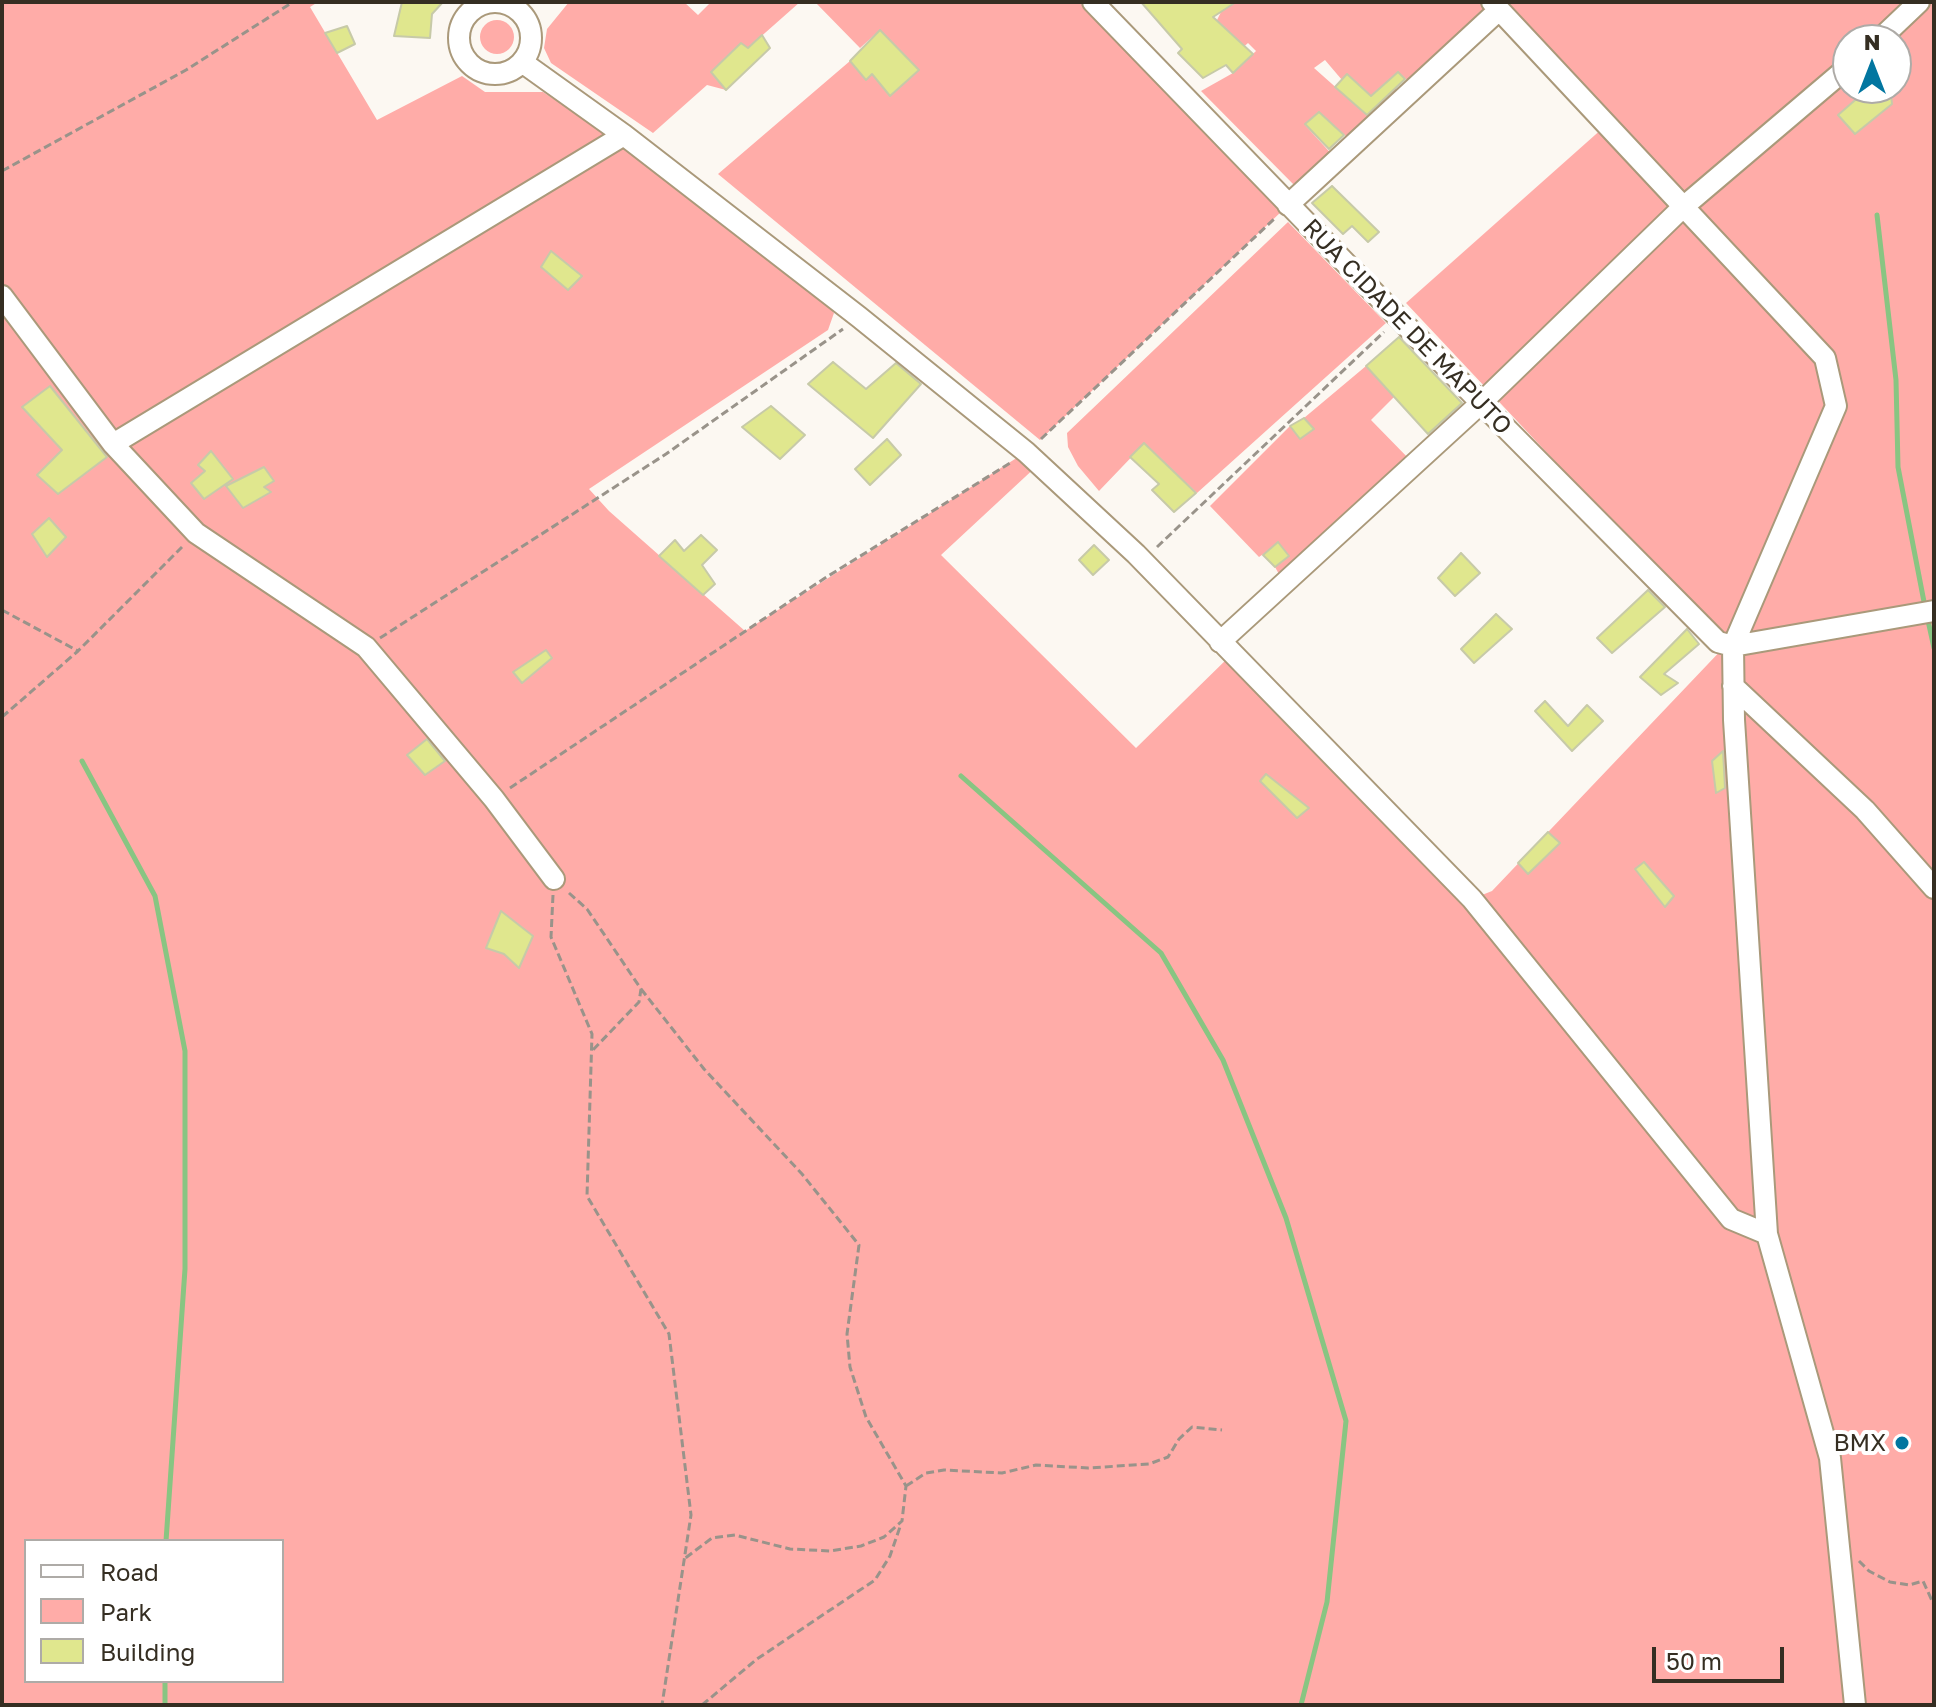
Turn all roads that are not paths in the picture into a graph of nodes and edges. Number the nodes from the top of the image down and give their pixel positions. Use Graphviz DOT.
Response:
graph roads {
  1 [pos="1093,2"];
  2 [pos="1919,2"];
  3 [pos="1496,6"];
  4 [pos="466,7"];
  5 [pos="529,8"];
  6 [pos="1896,24"];
  7 [pos="522,62"];
  8 [pos="1832,81"];
  9 [pos="624,135"];
  10 [pos="1288,205"];
  11 [pos="1682,208"];
  12 [pos="2,296"];
  13 [pos="1481,403"];
  14 [pos="113,444"];
  15 [pos="1924,613"];
  16 [pos="1220,642"];
  17 [pos="1730,645"];
  18 [pos="1733,686"];
  19 [pos="554,879"];
  20 [pos="1934,888"];
  21 [pos="1767,1234"];
  22 [pos="1855,1705"];
  1 -- 10 [label="street, RUA CIDADE DE MAPUTO"];
  2 -- 6 [label="street"];
  3 -- 10 [label="street"];
  3 -- 11 [label="street"];
  4 -- 5 [label="street"];
  4 -- 7 [label="street"];
  5 -- 7 [label="street"];
  7 -- 9 [label="street"];
  8 -- 11 [label="street"];
  9 -- 14 [label="street"];
  9 -- 16 [label="street"];
  10 -- 13 [label="street, RUA CIDADE DE MAPUTO"];
  11 -- 13 [label="street"];
  11 -- 17 [label="street"];
  12 -- 14 [label="street"];
  13 -- 16 [label="street"];
  13 -- 17 [label="street, RUA CIDADE DE MAPUTO"];
  14 -- 19 [label="street"];
  15 -- 17 [label="street"];
  16 -- 21 [label="street"];
  17 -- 18 [label="street"];
  18 -- 20 [label="street"];
  18 -- 21 [label="street"];
  21 -- 22 [label="street"];
}
